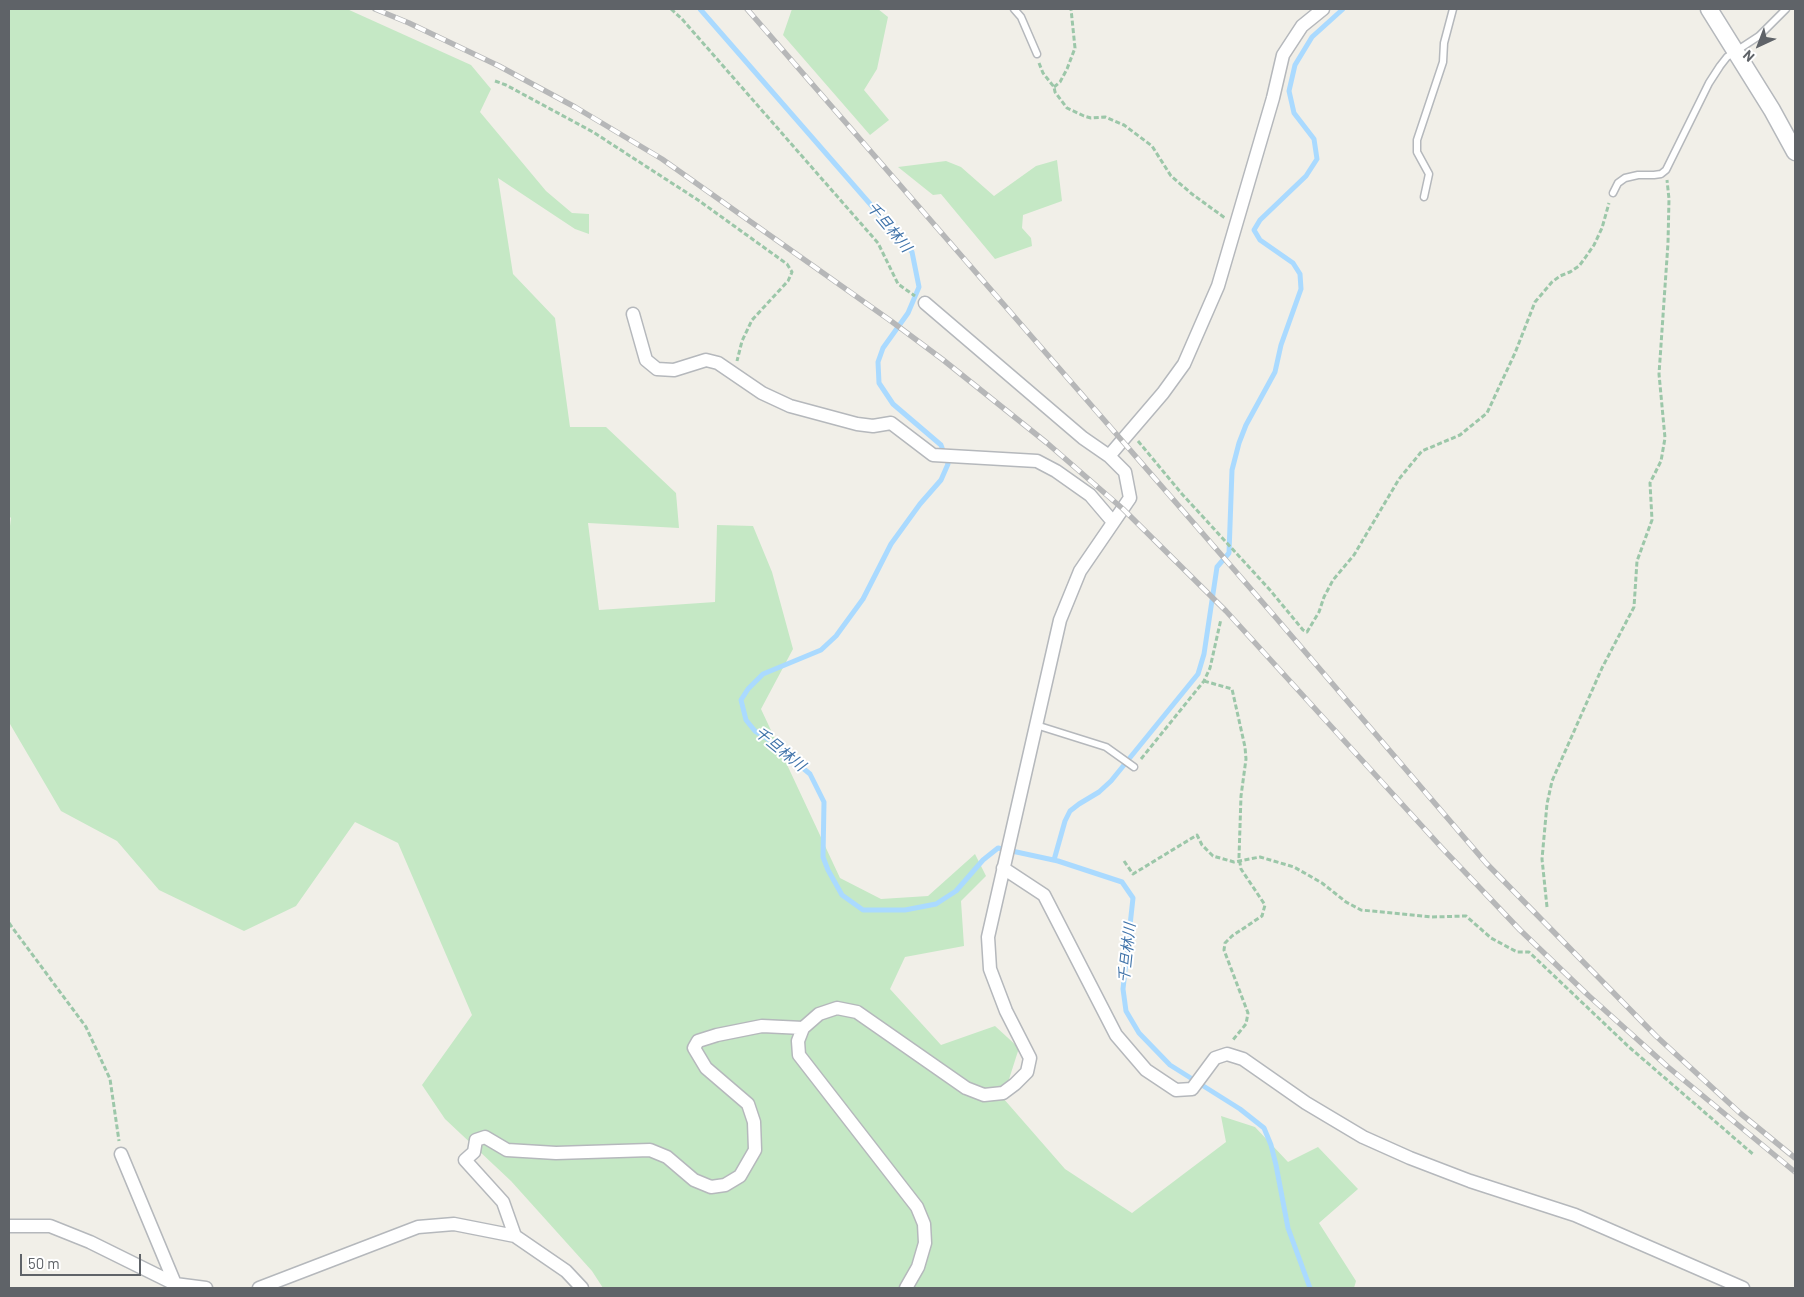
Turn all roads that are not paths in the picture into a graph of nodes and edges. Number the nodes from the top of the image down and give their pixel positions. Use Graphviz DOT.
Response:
graph roads {
  1 [pos="1014,9"];
  2 [pos="1322,9"];
  3 [pos="1453,9"];
  4 [pos="1708,9"];
  5 [pos="1786,9"];
  6 [pos="1735,51"];
  7 [pos="1037,54"];
  8 [pos="1795,152"];
  9 [pos="1612,193"];
  10 [pos="1424,197"];
  11 [pos="925,304"];
  12 [pos="633,314"];
  13 [pos="1109,456"];
  14 [pos="1113,522"];
  15 [pos="1036,724"];
  16 [pos="1134,767"];
  17 [pos="1004,864"];
  18 [pos="804,1028"];
  19 [pos="121,1154"];
  20 [pos="9,1226"];
  21 [pos="515,1236"];
  22 [pos="176,1286"];
  23 [pos="206,1288"];
  24 [pos="259,1288"];
  25 [pos="582,1288"];
  26 [pos="906,1288"];
  27 [pos="1743,1288"];
  1 -- 7 [label="lane"];
  2 -- 13 [label="street"];
  3 -- 10 [label="lane"];
  4 -- 6 [label="street"];
  5 -- 6 [label="lane"];
  6 -- 8 [label="street"];
  6 -- 9 [label="lane"];
  11 -- 13 [label="street"];
  12 -- 14 [label="street"];
  13 -- 14 [label="street"];
  14 -- 15 [label="street"];
  15 -- 16 [label="lane"];
  15 -- 17 [label="street"];
  17 -- 18 [label="street"];
  17 -- 27 [label="street"];
  18 -- 21 [label="street"];
  18 -- 26 [label="street"];
  19 -- 22 [label="street"];
  20 -- 22 [label="street"];
  21 -- 24 [label="street"];
  21 -- 25 [label="street"];
  22 -- 23 [label="street"];
}
